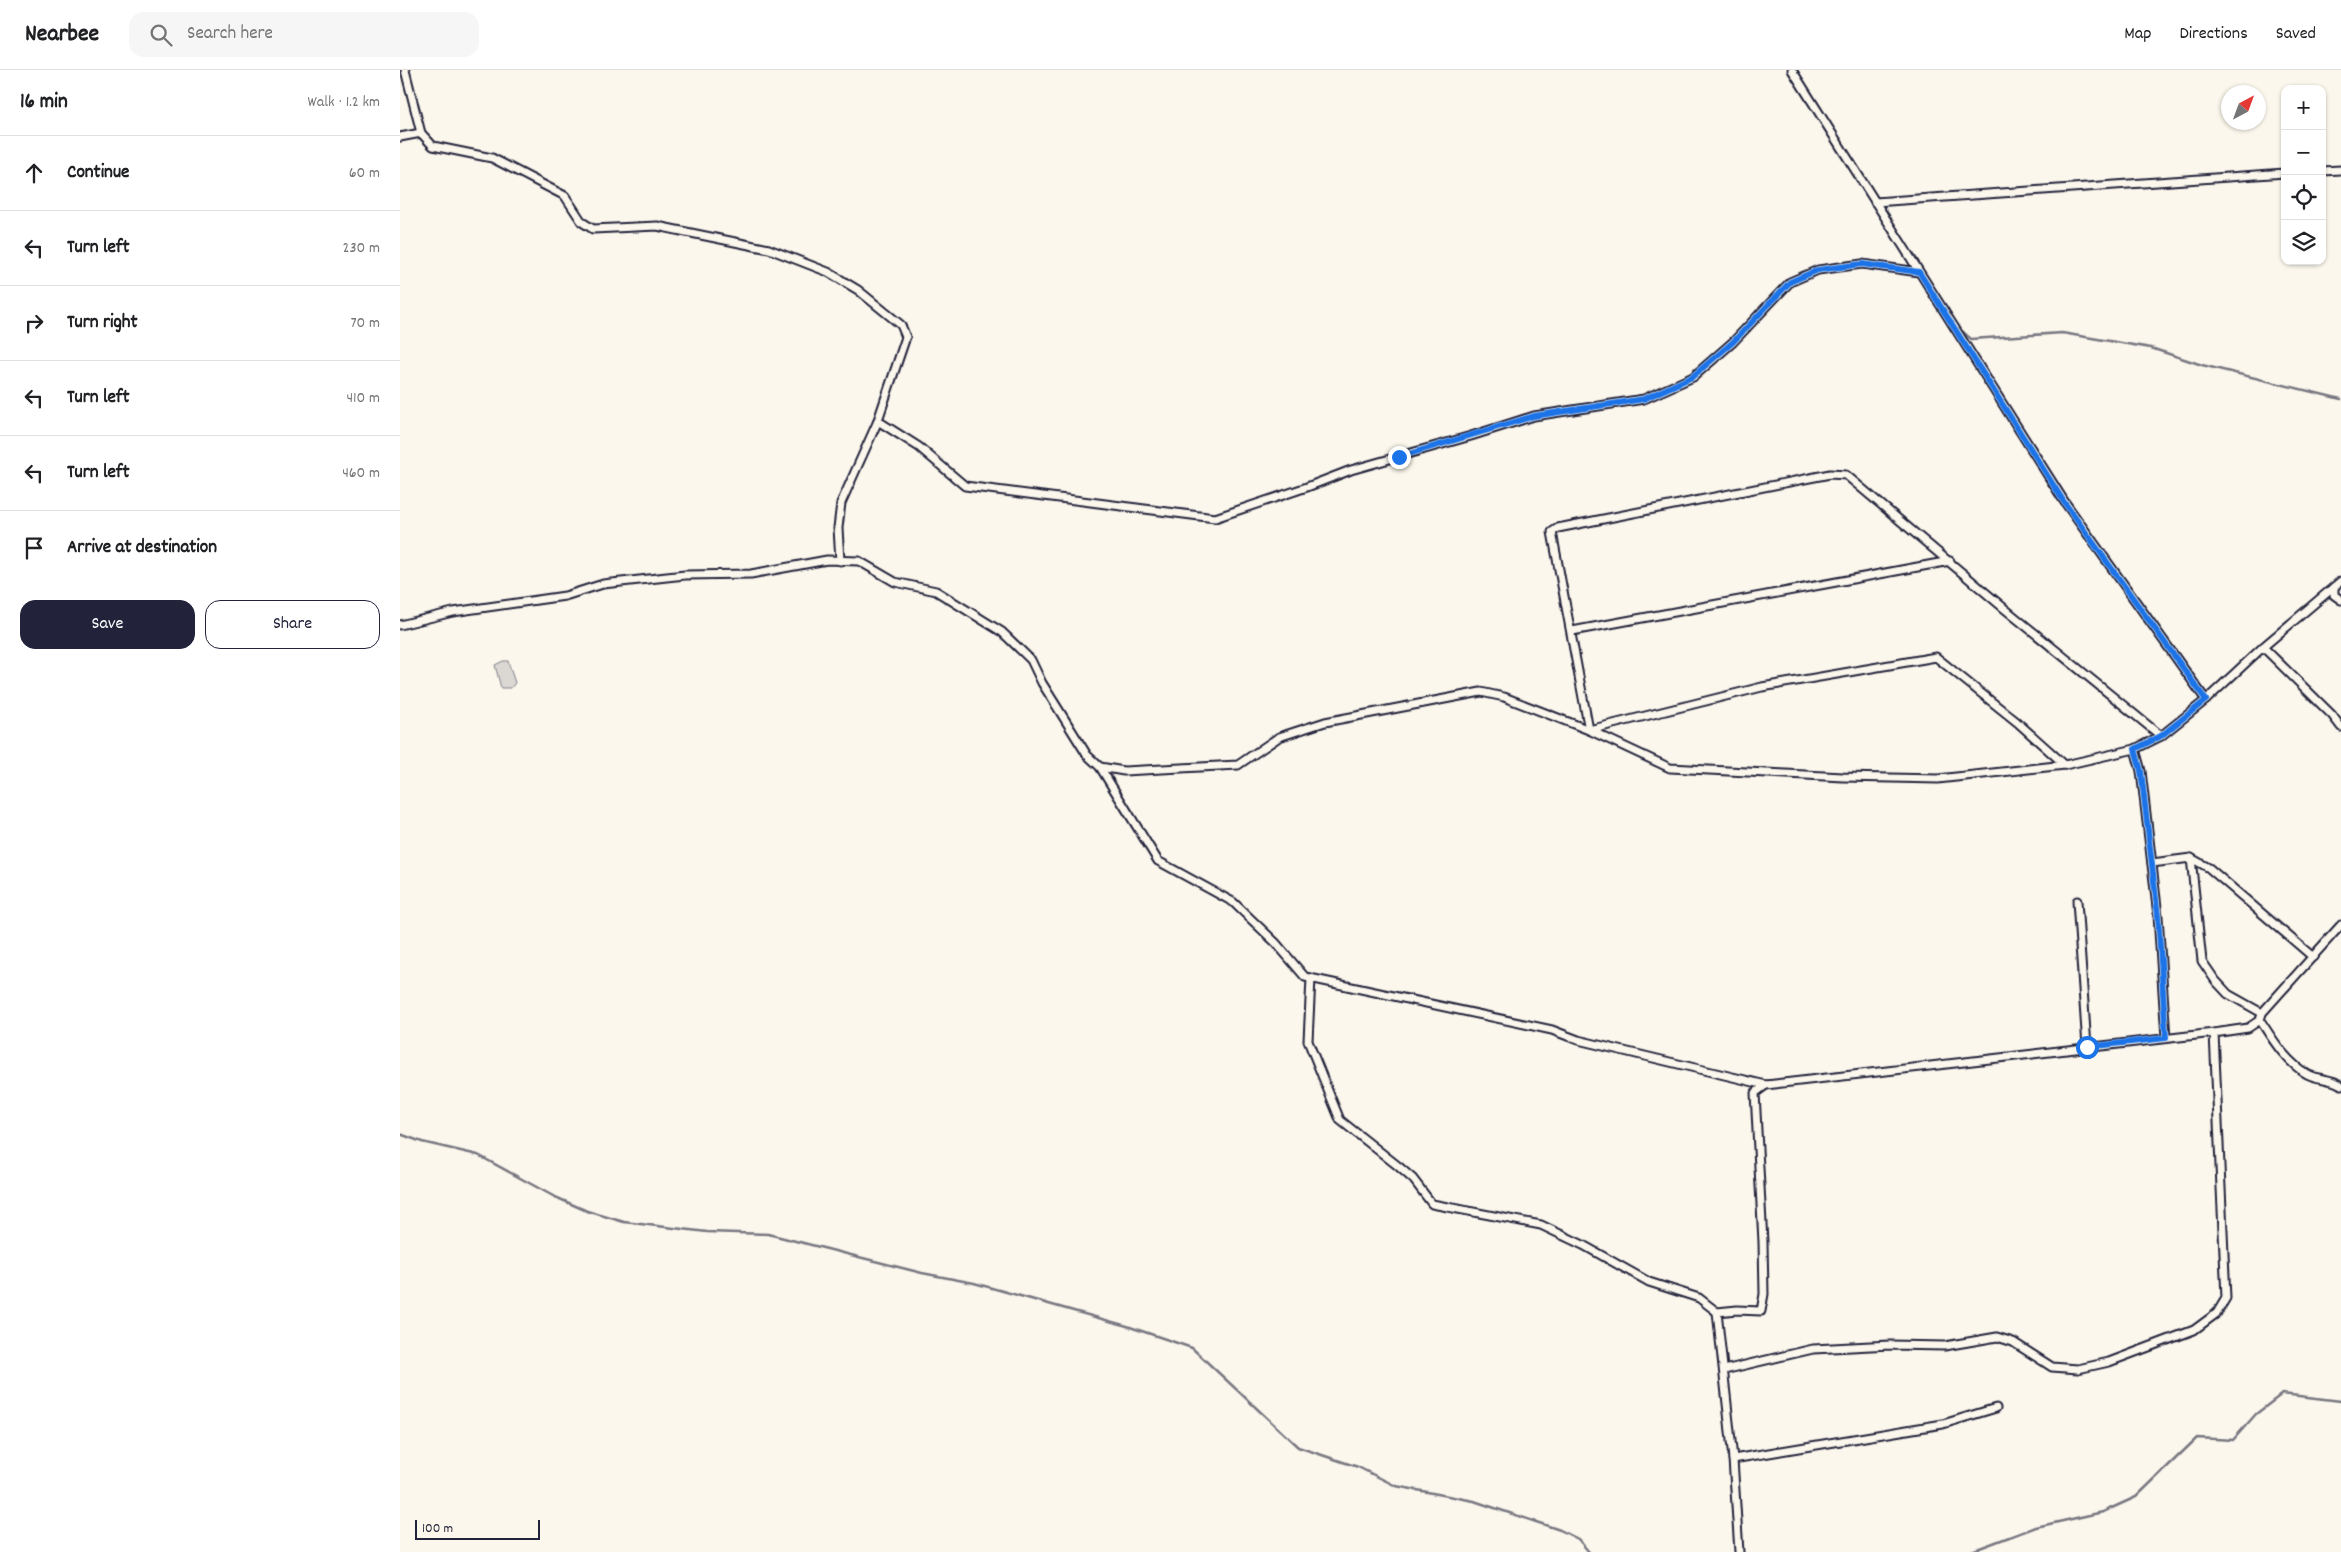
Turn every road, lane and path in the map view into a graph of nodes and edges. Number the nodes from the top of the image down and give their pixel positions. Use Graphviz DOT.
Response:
graph roads {
  1 [pos="405,70"];
  2 [pos="1792,70"];
  3 [pos="422,133"];
  4 [pos="400,138"];
  5 [pos="2341,170"];
  6 [pos="2326,171"];
  7 [pos="2281,174"];
  8 [pos="1875,202"];
  9 [pos="1919,272"];
  10 [pos="878,421"];
  11 [pos="840,561"];
  12 [pos="1950,561"];
  13 [pos="2341,581"];
  14 [pos="2334,587"];
  15 [pos="2341,600"];
  16 [pos="400,625"];
  17 [pos="1572,631"];
  18 [pos="2263,647"];
  19 [pos="2206,700"];
  20 [pos="2341,727"];
  21 [pos="1588,730"];
  22 [pos="2161,736"];
  23 [pos="2135,749"];
  24 [pos="2065,765"];
  25 [pos="1100,767"];
  26 [pos="2191,858"];
  27 [pos="2152,864"];
  28 [pos="2077,901"];
  29 [pos="2341,925"];
  30 [pos="2313,957"];
  31 [pos="1311,978"];
  32 [pos="2261,1016"];
  33 [pos="2214,1033"];
  34 [pos="2166,1038"];
  35 [pos="2087,1047"];
  36 [pos="1766,1085"];
  37 [pos="2341,1086"];
  38 [pos="1717,1312"];
  39 [pos="1724,1370"];
  40 [pos="1996,1408"];
  41 [pos="1733,1459"];
  42 [pos="1739,1552"];
  1 -- 3 [label="street"];
  2 -- 8 [label="street"];
  3 -- 4 [label="street"];
  3 -- 10 [label="street"];
  5 -- 6 [label="street"];
  7 -- 8 [label="street"];
  8 -- 9 [label="street"];
  9 -- 10 [label="street"];
  9 -- 19 [label="street"];
  10 -- 11 [label="street"];
  11 -- 16 [label="street"];
  11 -- 25 [label="street"];
  12 -- 17 [label="street"];
  12 -- 17 [label="street"];
  12 -- 22 [label="street"];
  13 -- 14 [label="street"];
  14 -- 15 [label="street"];
  14 -- 18 [label="street"];
  17 -- 21 [label="street"];
  18 -- 19 [label="street"];
  18 -- 20 [label="street"];
  19 -- 22 [label="street"];
  21 -- 24 [label="street"];
  21 -- 24 [label="street"];
  21 -- 25 [label="street"];
  22 -- 23 [label="street"];
  23 -- 24 [label="street"];
  23 -- 27 [label="street"];
  25 -- 31 [label="street"];
  26 -- 27 [label="street"];
  26 -- 30 [label="street"];
  26 -- 32 [label="street"];
  27 -- 34 [label="street"];
  28 -- 35 [label="street"];
  29 -- 30 [label="street"];
  30 -- 32 [label="street"];
  31 -- 36 [label="street"];
  31 -- 38 [label="street"];
  32 -- 33 [label="street"];
  32 -- 37 [label="street"];
  33 -- 34 [label="street"];
  33 -- 39 [label="street"];
  34 -- 35 [label="street"];
  35 -- 36 [label="street"];
  36 -- 38 [label="street"];
  38 -- 39 [label="street"];
  39 -- 41 [label="street"];
  40 -- 41 [label="street"];
  41 -- 42 [label="street"];
}
